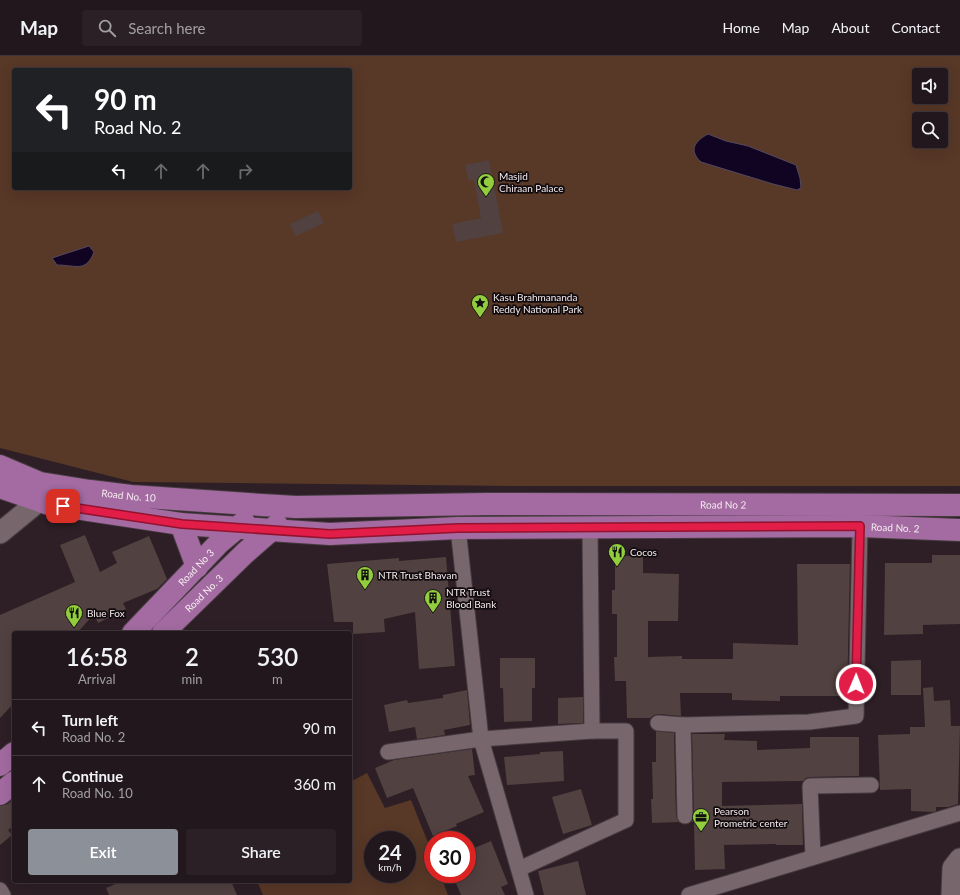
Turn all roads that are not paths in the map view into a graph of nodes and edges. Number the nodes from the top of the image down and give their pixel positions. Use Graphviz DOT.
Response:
graph roads {
  1 [pos="0,466"];
  2 [pos="0,487"];
  3 [pos="31,498"];
  4 [pos="262,505"];
  5 [pos="960,505"];
  6 [pos="296,507"];
  7 [pos="0,515"];
  8 [pos="182,524"];
  9 [pos="207,526"];
  10 [pos="860,526"];
  11 [pos="238,527"];
  12 [pos="458,528"];
  13 [pos="590,528"];
  14 [pos="272,530"];
  15 [pos="960,530"];
  16 [pos="0,532"];
  17 [pos="330,534"];
  18 [pos="245,553"];
  19 [pos="197,567"];
  20 [pos="136,631"];
  21 [pos="165,631"];
  22 [pos="658,723"];
  23 [pos="683,725"];
  24 [pos="592,731"];
  25 [pos="481,739"];
  26 [pos="388,752"];
  27 [pos="12,755"];
  28 [pos="0,765"];
  29 [pos="12,784"];
  30 [pos="871,785"];
  31 [pos="0,794"];
  32 [pos="960,813"];
  33 [pos="685,816"];
  34 [pos="813,857"];
  35 [pos="960,859"];
  36 [pos="519,869"];
  37 [pos="0,890"];
  38 [pos="3,895"];
  39 [pos="526,895"];
  40 [pos="689,895"];
  41 [pos="952,895"];
  1 -- 4 [label="main road, Road No. 10"];
  2 -- 3 [label="main road, Road No. 10"];
  3 -- 7 [label="street"];
  3 -- 8 [label="main road, Road No. 10"];
  3 -- 16 [label="street"];
  4 -- 6 [label="main road"];
  4 -- 11 [label="main road, Road No 3"];
  5 -- 6 [label="main road, Road No 2"];
  6 -- 14 [label="main road, Road No. 3"];
  8 -- 9 [label="main road, Road No. 10"];
  8 -- 19 [label="main road"];
  9 -- 11 [label="main road, Road No. 2"];
  10 -- 13 [label="main road, Road No. 2"];
  10 -- 15 [label="main road, Road No. 2"];
  10 -- 23 [label="street"];
  11 -- 14 [label="main road, Road No. 2"];
  11 -- 19 [label="main road, Road No 3"];
  12 -- 13 [label="main road, Road No. 2"];
  12 -- 17 [label="main road, Road No. 2"];
  12 -- 25 [label="street"];
  13 -- 24 [label="street"];
  14 -- 17 [label="main road, Road No. 2"];
  14 -- 18 [label="main road, Road No. 3"];
  17 -- 18 [label="main road"];
  18 -- 21 [label="main road, Road No. 3"];
  19 -- 20 [label="main road, Road No 3"];
  22 -- 23 [label="street"];
  23 -- 33 [label="street"];
  24 -- 25 [label="street"];
  24 -- 36 [label="street"];
  25 -- 26 [label="street"];
  25 -- 36 [label="street"];
  27 -- 28 [label="main road"];
  29 -- 31 [label="main road"];
  30 -- 34 [label="street"];
  32 -- 34 [label="street"];
  34 -- 40 [label="street"];
  35 -- 41 [label="street"];
  36 -- 39 [label="street"];
  37 -- 38 [label="street"];
}
